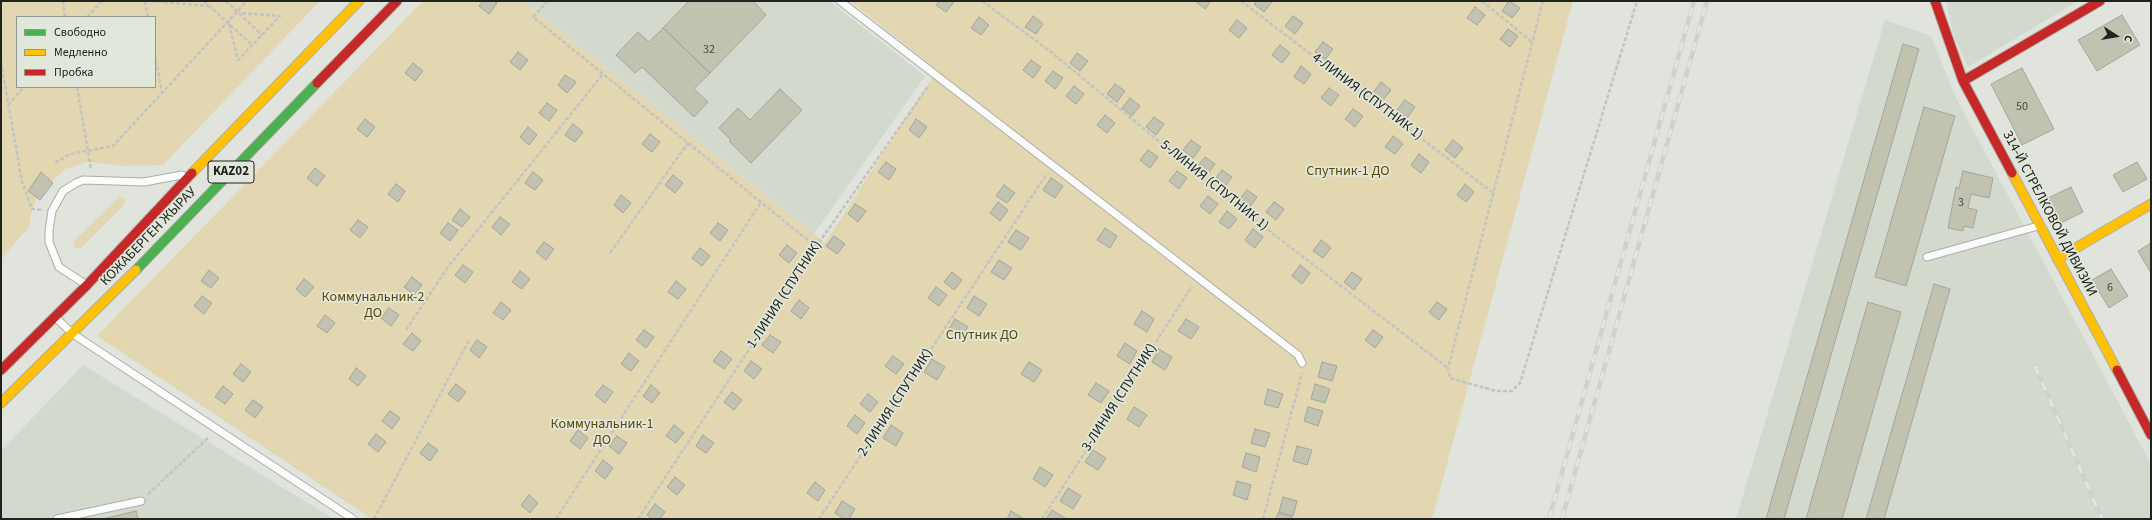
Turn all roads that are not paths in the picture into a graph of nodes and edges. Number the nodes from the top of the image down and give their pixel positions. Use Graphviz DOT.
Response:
graph roads {
  1 [pos="359,1"];
  2 [pos="398,1"];
  3 [pos="840,1"];
  4 [pos="1935,1"];
  5 [pos="2100,1"];
  6 [pos="1963,81"];
  7 [pos="192,173"];
  8 [pos="2151,204"];
  9 [pos="2040,226"];
  10 [pos="1927,257"];
  11 [pos="2057,259"];
  12 [pos="87,286"];
  13 [pos="106,301"];
  14 [pos="56,318"];
  15 [pos="73,334"];
  16 [pos="1302,363"];
  17 [pos="1,370"];
  18 [pos="1,403"];
  19 [pos="2151,435"];
  20 [pos="141,501"];
  21 [pos="57,519"];
  22 [pos="353,519"];
  1 -- 7 [label="main road, КОЖАБЕРГЕН ЖЫРАУ / KAZ02"];
  2 -- 13 [label="main road, КОЖАБЕРГЕН ЖЫРАУ / KAZ02"];
  3 -- 16 [label="lane"];
  4 -- 6 [label="main road, 314-Й СТРЕЛКОВОЙ ДИВИЗИИ"];
  5 -- 6 [label="main road"];
  6 -- 9 [label="main road, 314-Й СТРЕЛКОВОЙ ДИВИЗИИ"];
  7 -- 12 [label="main road, КОЖАБЕРГЕН ЖЫРАУ / KAZ02"];
  7 -- 12 [label="lane"];
  8 -- 11 [label="main road"];
  9 -- 10 [label="lane"];
  9 -- 11 [label="main road, 314-Й СТРЕЛКОВОЙ ДИВИЗИИ"];
  11 -- 19 [label="main road, 314-Й СТРЕЛКОВОЙ ДИВИЗИИ"];
  12 -- 13 [label="main road"];
  12 -- 14 [label="main road, КОЖАБЕРГЕН ЖЫРАУ / KAZ02"];
  13 -- 15 [label="main road, КОЖАБЕРГЕН ЖЫРАУ / KAZ02"];
  14 -- 15 [label="lane"];
  14 -- 17 [label="main road, КОЖАБЕРГЕН ЖЫРАУ / KAZ02"];
  15 -- 18 [label="main road, КОЖАБЕРГЕН ЖЫРАУ / KAZ02"];
  15 -- 22 [label="lane"];
  20 -- 21 [label="lane"];
}
